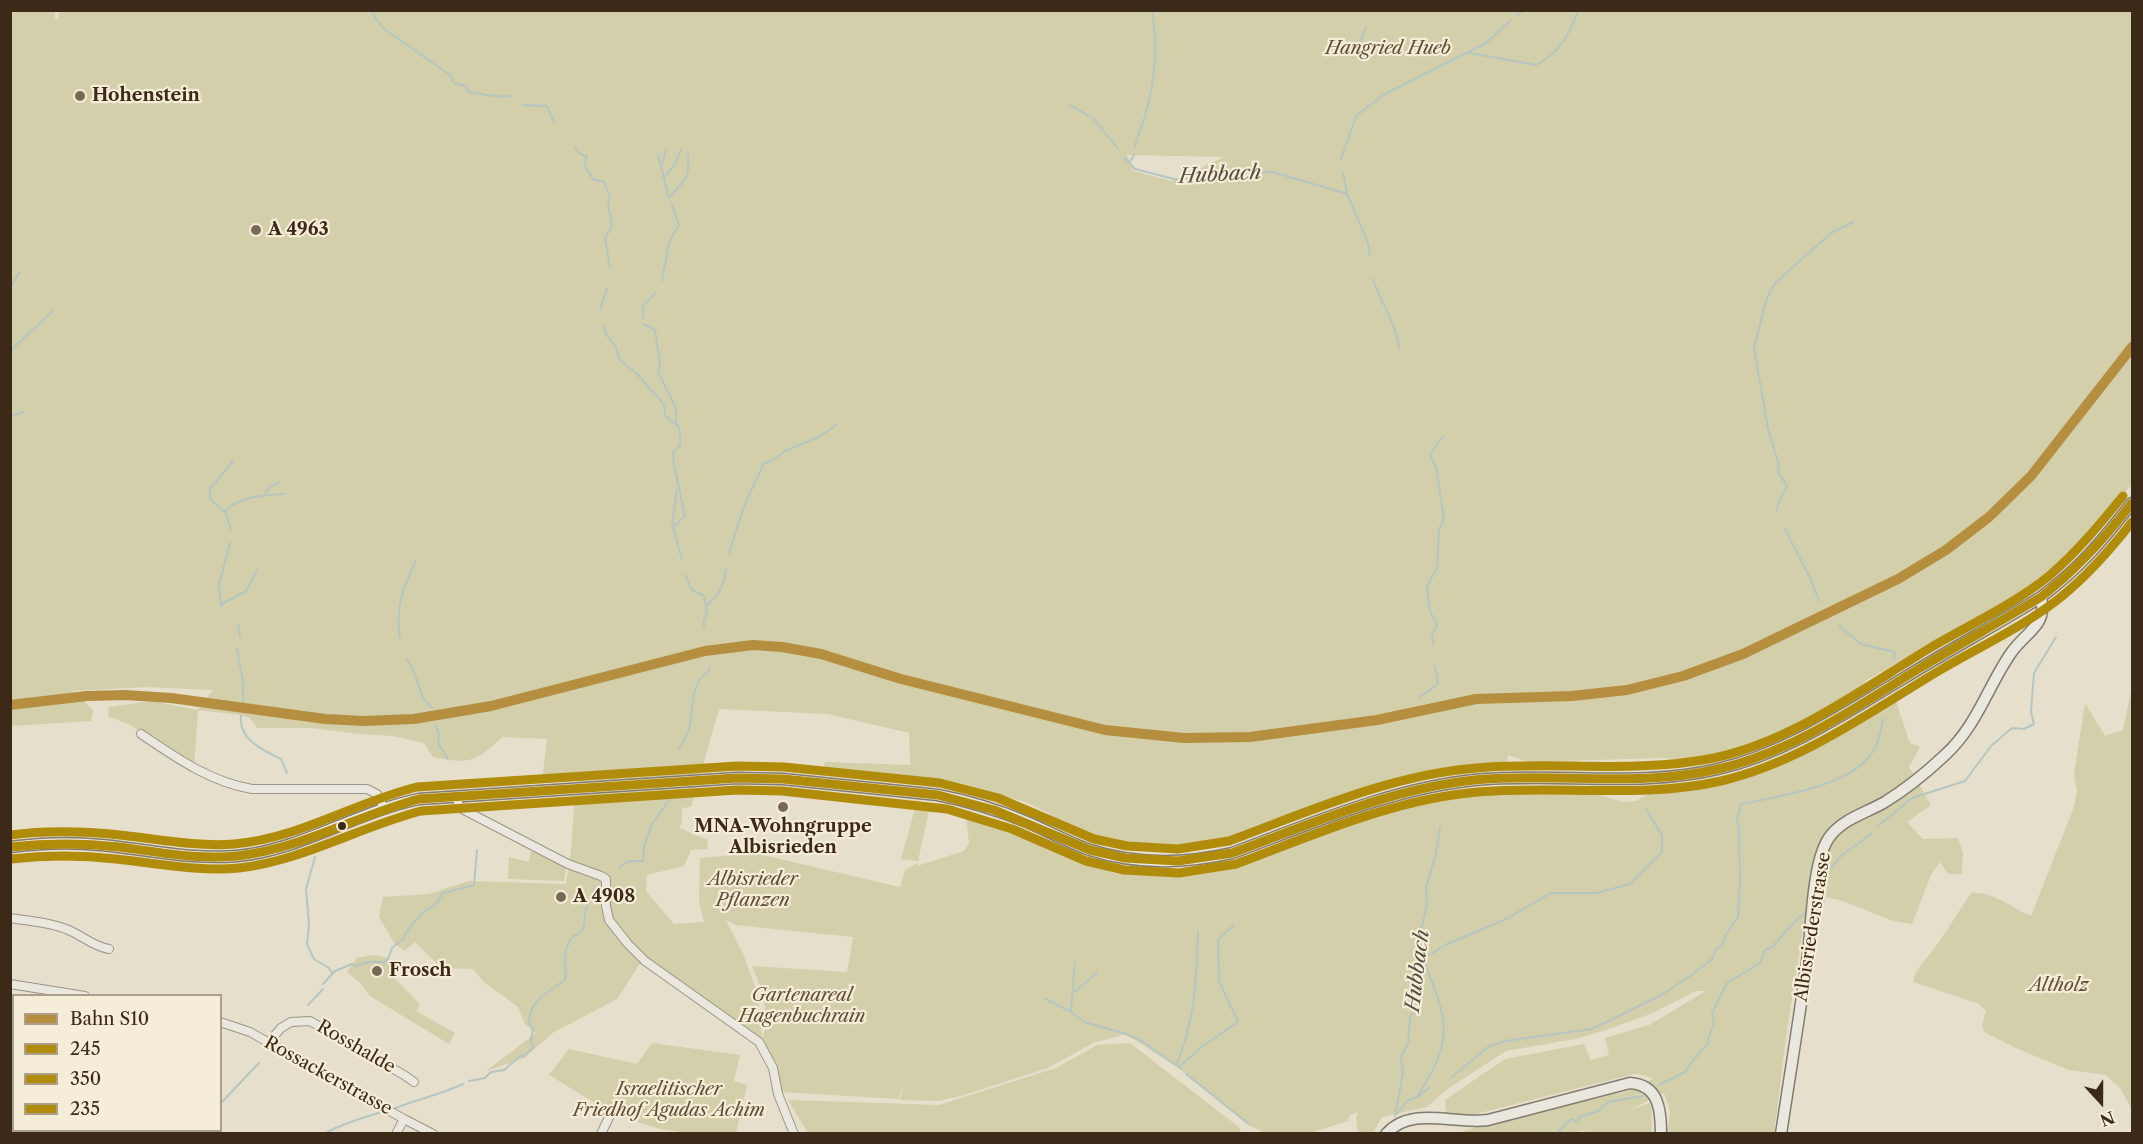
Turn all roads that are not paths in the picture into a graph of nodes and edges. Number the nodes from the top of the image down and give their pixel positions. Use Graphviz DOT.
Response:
graph roads {
  1 [pos="2133,503"];
  2 [pos="2040,597"];
  3 [pos="141,734"];
  4 [pos="456,796"];
  5 [pos="384,808"];
  6 [pos="10,847"];
  7 [pos="10,918"];
  8 [pos="109,949"];
  9 [pos="10,984"];
  10 [pos="72,994"];
  11 [pos="222,1023"];
  12 [pos="268,1043"];
  13 [pos="414,1082"];
  14 [pos="611,1113"];
  15 [pos="404,1119"];
  16 [pos="10,1133"];
  17 [pos="16,1134"];
  18 [pos="396,1134"];
  19 [pos="433,1134"];
  20 [pos="601,1134"];
  21 [pos="794,1134"];
  22 [pos="1386,1134"];
  23 [pos="1661,1134"];
  24 [pos="1781,1134"];
  1 -- 2 [label="main road"];
  2 -- 4 [label="main road"];
  2 -- 24 [label="main road, Albisriederstrasse"];
  3 -- 5 [label="street"];
  4 -- 5 [label="main road"];
  4 -- 21 [label="street"];
  5 -- 6 [label="main road"];
  7 -- 8 [label="street"];
  9 -- 10 [label="street"];
  11 -- 12 [label="street, Rossackerstrasse"];
  12 -- 13 [label="street, Rosshalde"];
  12 -- 15 [label="street, Rossackerstrasse"];
  14 -- 20 [label="street"];
  15 -- 18 [label="street"];
  15 -- 19 [label="street, Rossackerstrasse"];
  16 -- 17 [label="main road"];
  22 -- 23 [label="main road"];
}
